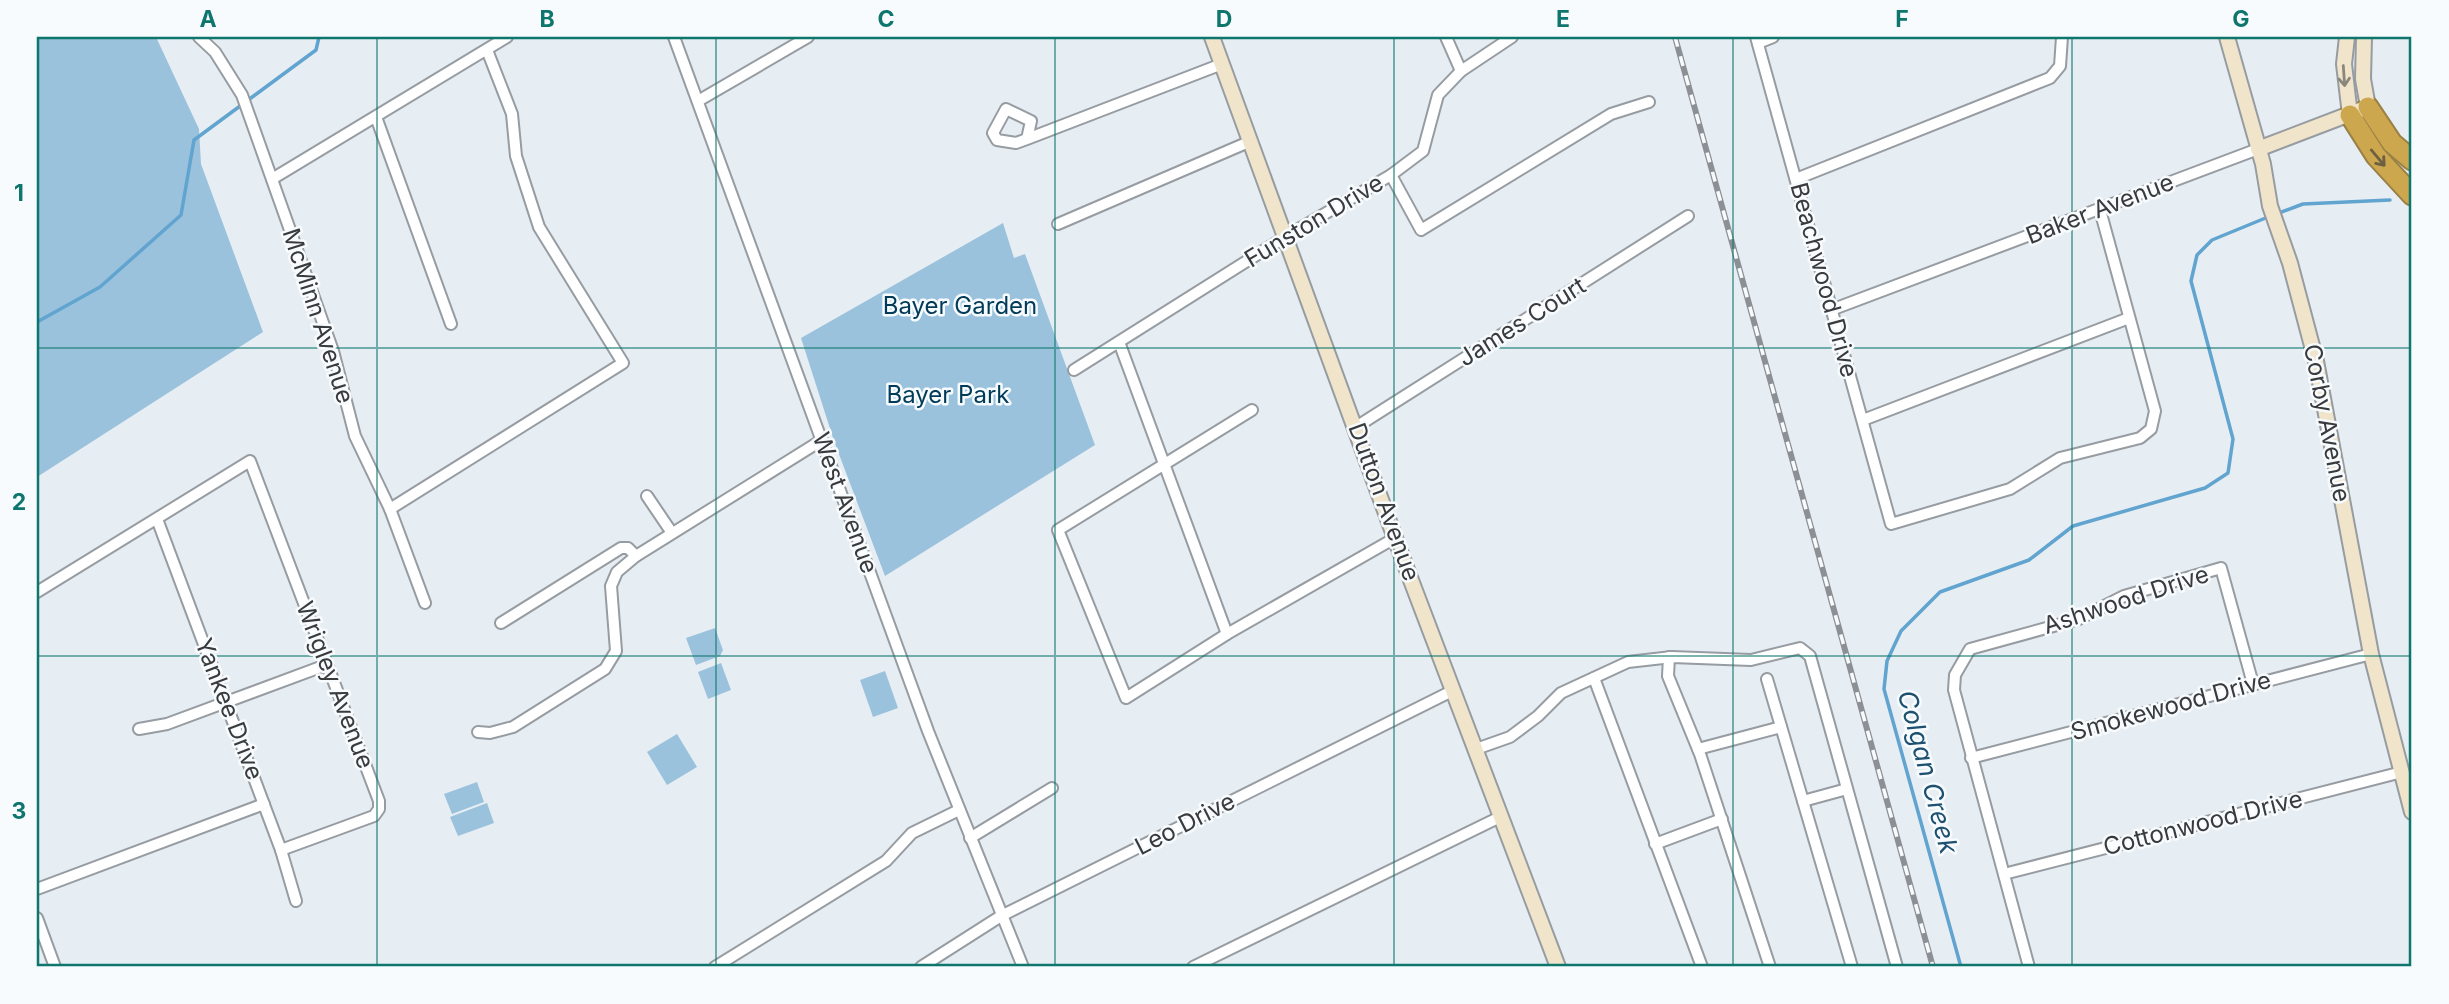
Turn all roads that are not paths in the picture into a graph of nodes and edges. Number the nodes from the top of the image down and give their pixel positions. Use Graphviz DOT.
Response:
graph roads {
  1 [pos="199,37"];
  2 [pos="507,37"];
  3 [pos="674,37"];
  4 [pos="808,37"];
  5 [pos="1212,37"];
  6 [pos="1446,37"];
  7 [pos="1511,37"];
  8 [pos="1773,37"];
  9 [pos="2062,37"];
  10 [pos="2227,37"];
  11 [pos="2347,37"];
  12 [pos="2364,37"];
  13 [pos="1757,40"];
  14 [pos="487,50"];
  15 [pos="1222,64"];
  16 [pos="1461,71"];
  17 [pos="698,101"];
  18 [pos="1649,102"];
  19 [pos="2368,107"];
  20 [pos="2350,115"];
  21 [pos="376,117"];
  22 [pos="1027,139"];
  23 [pos="1251,141"];
  24 [pos="2258,149"];
  25 [pos="2412,160"];
  26 [pos="1391,175"];
  27 [pos="272,179"];
  28 [pos="1796,179"];
  29 [pos="2412,195"];
  30 [pos="2100,210"];
  31 [pos="1688,216"];
  32 [pos="1058,224"];
  33 [pos="1285,237"];
  34 [pos="1831,310"];
  35 [pos="2129,318"];
  36 [pos="451,324"];
  37 [pos="1119,342"];
  38 [pos="1074,370"];
  39 [pos="1252,410"];
  40 [pos="1863,420"];
  41 [pos="1356,427"];
  42 [pos="822,440"];
  43 [pos="1164,463"];
  44 [pos="647,496"];
  45 [pos="390,509"];
  46 [pos="157,519"];
  47 [pos="672,533"];
  48 [pos="1395,538"];
  49 [pos="636,556"];
  50 [pos="37,592"];
  51 [pos="425,603"];
  52 [pos="501,623"];
  53 [pos="1227,634"];
  54 [pos="2371,654"];
  55 [pos="1669,657"];
  56 [pos="326,665"];
  57 [pos="1594,678"];
  58 [pos="1767,679"];
  59 [pos="2253,684"];
  60 [pos="1454,690"];
  61 [pos="226,703"];
  62 [pos="1781,727"];
  63 [pos="139,729"];
  64 [pos="478,732"];
  65 [pos="1476,749"];
  66 [pos="1698,749"];
  67 [pos="1971,758"];
  68 [pos="2402,772"];
  69 [pos="1052,789"];
  70 [pos="1847,789"];
  71 [pos="1803,801"];
  72 [pos="264,804"];
  73 [pos="958,810"];
  74 [pos="2412,812"];
  75 [pos="1500,817"];
  76 [pos="1722,819"];
  77 [pos="970,838"];
  78 [pos="1655,844"];
  79 [pos="281,850"];
  80 [pos="2004,874"];
  81 [pos="37,889"];
  82 [pos="296,901"];
  83 [pos="1001,916"];
  84 [pos="37,918"];
  85 [pos="1770,965"];
  86 [pos="55,967"];
  87 [pos="715,967"];
  88 [pos="921,967"];
  89 [pos="1023,967"];
  90 [pos="1193,967"];
  91 [pos="1558,967"];
  92 [pos="1702,967"];
  93 [pos="1756,967"];
  94 [pos="1852,967"];
  95 [pos="1897,967"];
  96 [pos="2029,967"];
  1 -- 27 [label="street, McMinn Avenue"];
  2 -- 14 [label="street"];
  3 -- 17 [label="street, West Avenue"];
  4 -- 17 [label="street"];
  5 -- 15 [label="main road, Dutton Avenue"];
  6 -- 16 [label="street"];
  7 -- 16 [label="street, Funston Drive"];
  8 -- 13 [label="street"];
  9 -- 28 [label="street"];
  10 -- 24 [label="main road, Corby Avenue"];
  11 -- 20 [label="main road, one-way"];
  12 -- 19 [label="main road"];
  13 -- 28 [label="street, Beachwood Drive"];
  14 -- 21 [label="street"];
  14 -- 45 [label="street"];
  15 -- 22 [label="street"];
  15 -- 23 [label="main road, Dutton Avenue"];
  16 -- 26 [label="street, Funston Drive"];
  17 -- 42 [label="street, West Avenue"];
  18 -- 26 [label="street"];
  19 -- 20 [label="main road, Baker Avenue"];
  19 -- 25 [label="highway"];
  20 -- 24 [label="main road, Baker Avenue"];
  20 -- 29 [label="highway, one-way"];
  21 -- 27 [label="street"];
  21 -- 36 [label="street"];
  23 -- 32 [label="street"];
  23 -- 33 [label="main road, Dutton Avenue"];
  24 -- 30 [label="street, Baker Avenue"];
  24 -- 54 [label="main road, Corby Avenue"];
  26 -- 33 [label="street, Funston Drive"];
  27 -- 45 [label="street, McMinn Avenue"];
  28 -- 34 [label="street, Beachwood Drive"];
  30 -- 34 [label="street, Baker Avenue"];
  30 -- 35 [label="street"];
  31 -- 41 [label="street, James Court"];
  33 -- 37 [label="street, Funston Drive"];
  33 -- 41 [label="main road, Dutton Avenue"];
  34 -- 40 [label="street, Beachwood Drive"];
  35 -- 40 [label="street"];
  35 -- 40 [label="street, Beachwood Drive"];
  37 -- 38 [label="street, Funston Drive"];
  37 -- 43 [label="street"];
  39 -- 43 [label="street"];
  41 -- 48 [label="main road, Dutton Avenue"];
  42 -- 47 [label="street"];
  42 -- 73 [label="street, West Avenue"];
  43 -- 53 [label="street"];
  43 -- 53 [label="street"];
  44 -- 47 [label="street"];
  45 -- 51 [label="street, McMinn Avenue"];
  46 -- 50 [label="street"];
  46 -- 56 [label="street, Wrigley Avenue"];
  46 -- 61 [label="street, Yankee Drive"];
  47 -- 49 [label="street"];
  48 -- 53 [label="street"];
  48 -- 60 [label="main road, Dutton Avenue"];
  49 -- 52 [label="street"];
  49 -- 64 [label="street"];
  54 -- 59 [label="street, Smokewood Drive"];
  54 -- 68 [label="main road, Corby Avenue"];
  55 -- 57 [label="street"];
  55 -- 66 [label="street"];
  55 -- 70 [label="street"];
  56 -- 61 [label="street"];
  56 -- 79 [label="street, Wrigley Avenue"];
  57 -- 65 [label="street"];
  57 -- 78 [label="street"];
  58 -- 62 [label="street"];
  59 -- 67 [label="street, Smokewood Drive"];
  59 -- 67 [label="street, Ashwood Drive"];
  60 -- 65 [label="main road, Dutton Avenue"];
  60 -- 83 [label="street, Leo Drive"];
  61 -- 63 [label="street"];
  61 -- 72 [label="street, Yankee Drive"];
  62 -- 66 [label="street"];
  62 -- 71 [label="street"];
  65 -- 75 [label="main road, Dutton Avenue"];
  66 -- 76 [label="street"];
  67 -- 80 [label="street"];
  68 -- 74 [label="main road, Corby Avenue"];
  68 -- 80 [label="street, Cottonwood Drive"];
  69 -- 77 [label="street"];
  70 -- 71 [label="street"];
  70 -- 95 [label="street"];
  71 -- 94 [label="street"];
  72 -- 79 [label="street, Yankee Drive"];
  72 -- 81 [label="street"];
  73 -- 77 [label="street, West Avenue"];
  73 -- 87 [label="street"];
  75 -- 90 [label="street"];
  75 -- 91 [label="main road, Dutton Avenue"];
  76 -- 78 [label="street"];
  76 -- 85 [label="street"];
  77 -- 83 [label="street, West Avenue"];
  78 -- 92 [label="street"];
  79 -- 82 [label="street, Yankee Drive"];
  80 -- 96 [label="street"];
  83 -- 88 [label="street, Leo Drive"];
  83 -- 89 [label="street, West Avenue"];
  84 -- 86 [label="street"];
  85 -- 93 [label="street"];
}
